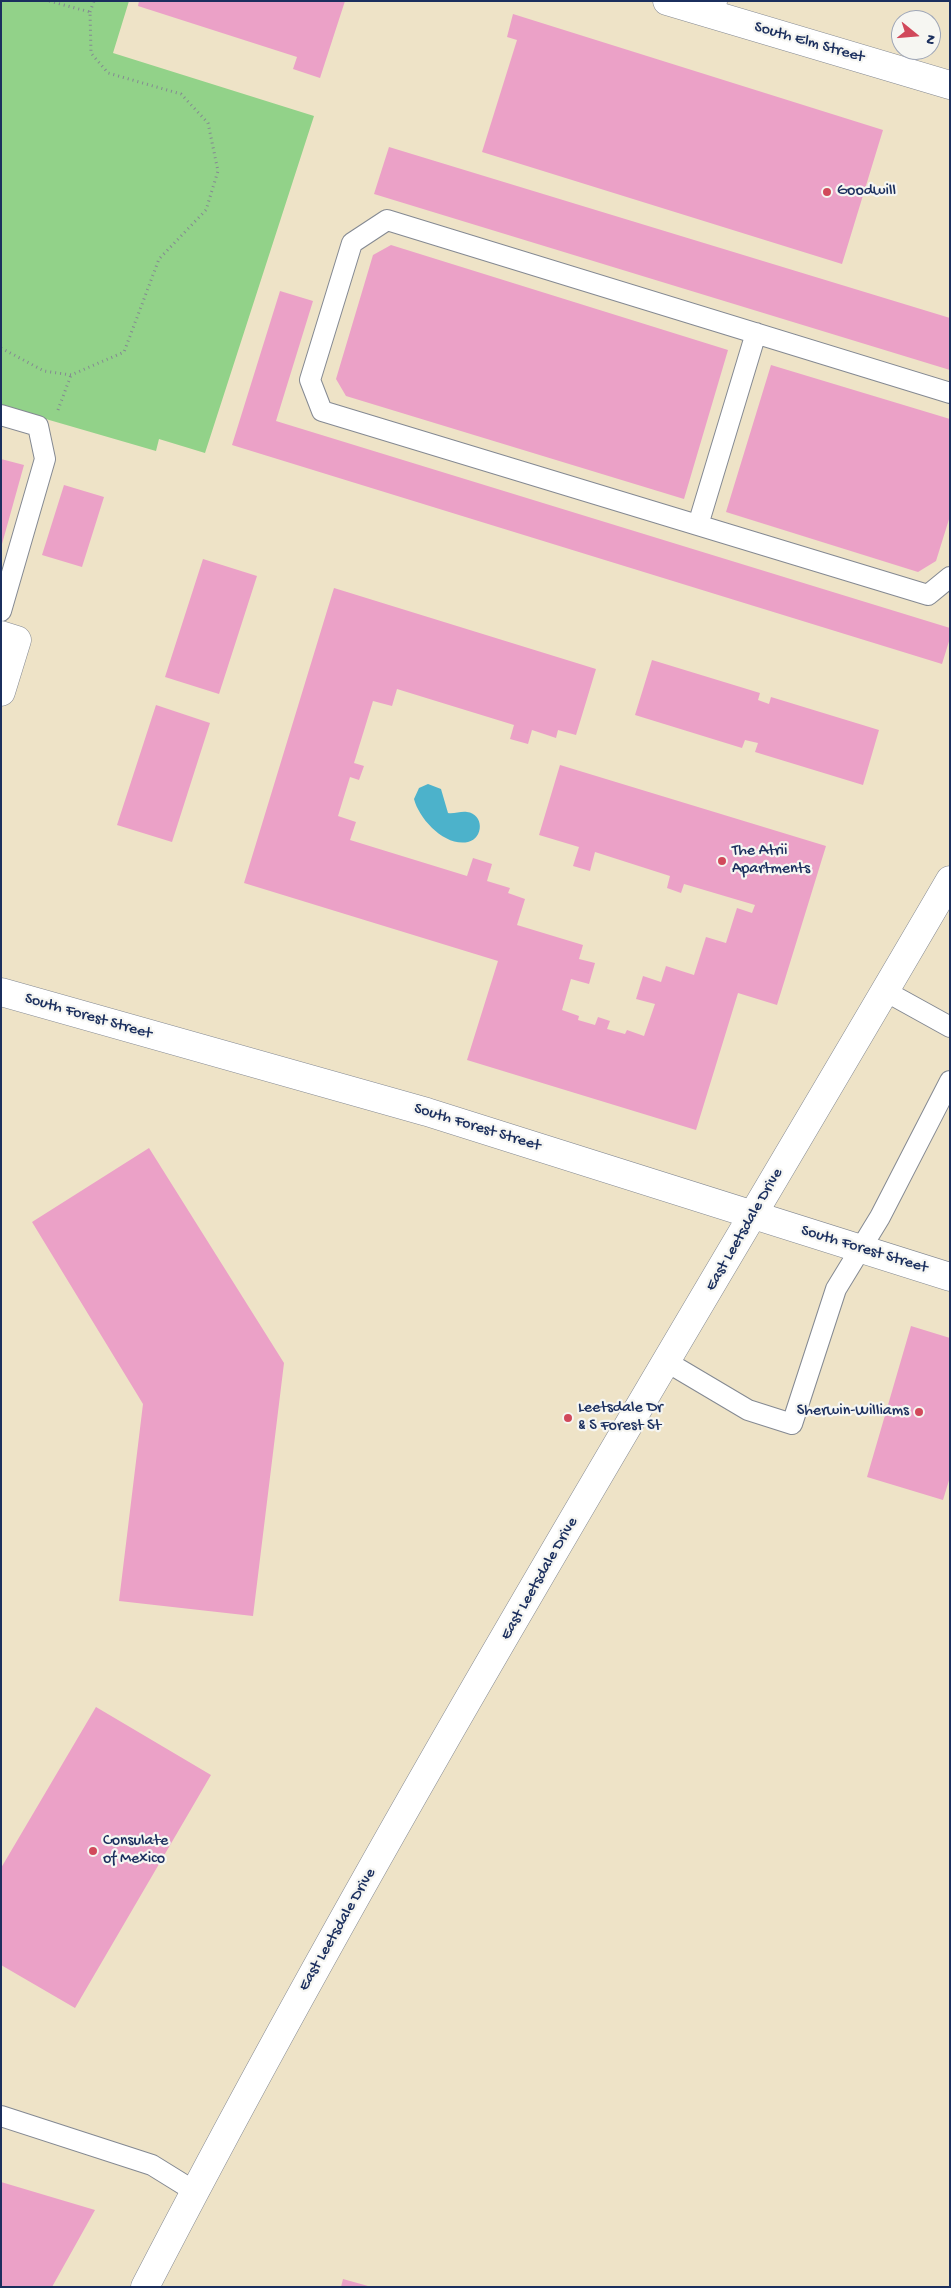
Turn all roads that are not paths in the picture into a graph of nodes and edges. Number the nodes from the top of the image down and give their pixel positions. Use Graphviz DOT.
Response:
graph roads {
  1 [pos="667,1"];
  2 [pos="711,7"];
  3 [pos="950,85"];
  4 [pos="756,333"];
  5 [pos="950,393"];
  6 [pos="1,415"];
  7 [pos="698,525"];
  8 [pos="950,577"];
  9 [pos="1,611"];
  10 [pos="9,637"];
  11 [pos="1,692"];
  12 [pos="950,880"];
  13 [pos="885,991"];
  14 [pos="1,992"];
  15 [pos="950,1027"];
  16 [pos="950,1081"];
  17 [pos="754,1214"];
  18 [pos="859,1249"];
  19 [pos="950,1277"];
  20 [pos="667,1362"];
  21 [pos="1,2116"];
  22 [pos="194,2191"];
  23 [pos="145,2287"];
  1 -- 2 [label="main road, South Elm Street"];
  2 -- 3 [label="main road, South Elm Street"];
  4 -- 5 [label="lane"];
  4 -- 7 [label="lane"];
  4 -- 7 [label="lane"];
  6 -- 9 [label="lane"];
  7 -- 8 [label="lane"];
  10 -- 11 [label="main road"];
  12 -- 13 [label="main road, East Leetsdale Drive"];
  13 -- 15 [label="lane"];
  13 -- 17 [label="main road, East Leetsdale Drive"];
  14 -- 17 [label="main road, South Forest Street"];
  16 -- 18 [label="lane"];
  17 -- 18 [label="main road, South Forest Street"];
  17 -- 20 [label="main road, East Leetsdale Drive"];
  18 -- 19 [label="main road, South Forest Street"];
  18 -- 20 [label="lane"];
  20 -- 22 [label="main road, East Leetsdale Drive"];
  21 -- 22 [label="lane"];
  22 -- 23 [label="main road, East Leetsdale Drive"];
}
